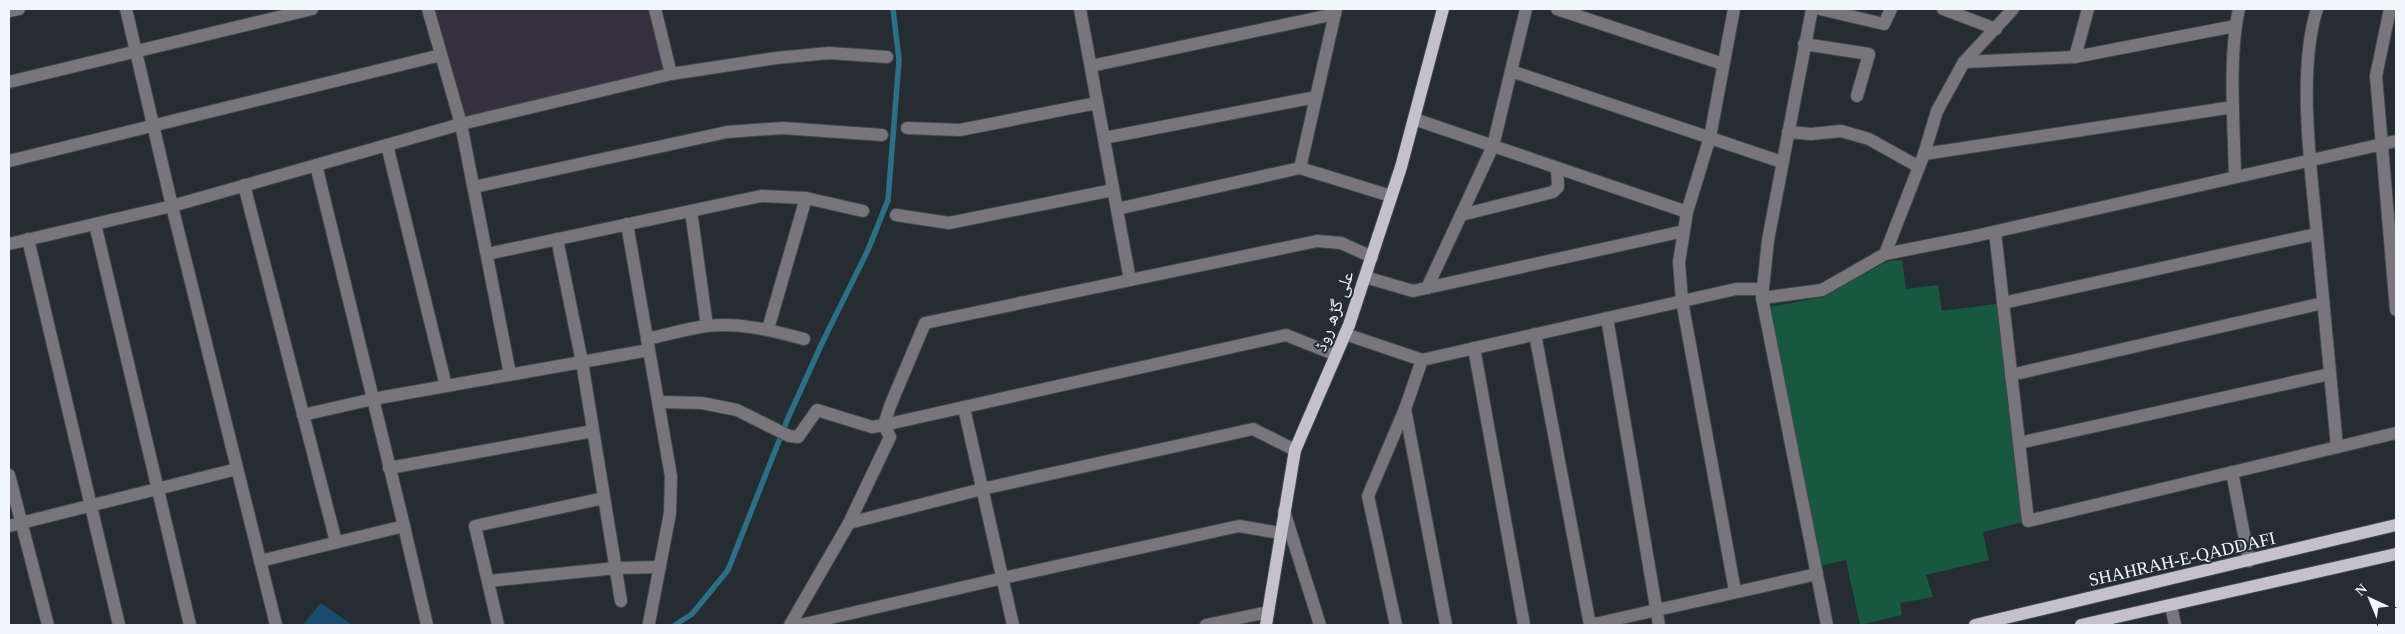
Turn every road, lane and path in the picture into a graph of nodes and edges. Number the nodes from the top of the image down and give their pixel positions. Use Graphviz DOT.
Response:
graph roads {
  1 [pos="19,9"];
  2 [pos="126,9"];
  3 [pos="312,9"];
  4 [pos="428,9"];
  5 [pos="656,9"];
  6 [pos="1080,9"];
  7 [pos="1443,9"];
  8 [pos="1526,9"];
  9 [pos="1557,9"];
  10 [pos="1734,9"];
  11 [pos="1812,9"];
  12 [pos="1820,9"];
  13 [pos="1891,9"];
  14 [pos="1943,9"];
  15 [pos="2013,9"];
  16 [pos="2088,9"];
  17 [pos="2239,9"];
  18 [pos="2317,9"];
  19 [pos="2390,9"];
  20 [pos="9,11"];
  21 [pos="1335,12"];
  22 [pos="2235,26"];
  23 [pos="1996,30"];
  24 [pos="1804,44"];
  25 [pos="136,51"];
  26 [pos="441,55"];
  27 [pos="887,57"];
  28 [pos="2075,57"];
  29 [pos="1964,62"];
  30 [pos="1723,64"];
  31 [pos="1091,66"];
  32 [pos="1511,71"];
  33 [pos="671,74"];
  34 [pos="9,82"];
  35 [pos="1856,96"];
  36 [pos="1316,97"];
  37 [pos="1097,103"];
  38 [pos="2233,107"];
  39 [pos="1414,119"];
  40 [pos="461,124"];
  41 [pos="153,125"];
  42 [pos="907,128"];
  43 [pos="1788,132"];
  44 [pos="882,136"];
  45 [pos="1710,137"];
  46 [pos="1104,138"];
  47 [pos="2396,141"];
  48 [pos="388,145"];
  49 [pos="2381,145"];
  50 [pos="1493,146"];
  51 [pos="1924,154"];
  52 [pos="9,161"];
  53 [pos="1782,162"];
  54 [pos="2310,162"];
  55 [pos="316,165"];
  56 [pos="1919,167"];
  57 [pos="1300,168"];
  58 [pos="1557,168"];
  59 [pos="2235,177"];
  60 [pos="244,185"];
  61 [pos="474,187"];
  62 [pos="1113,190"];
  63 [pos="1391,196"];
  64 [pos="806,198"];
  65 [pos="172,206"];
  66 [pos="1117,209"];
  67 [pos="691,211"];
  68 [pos="863,212"];
  69 [pos="1687,212"];
  70 [pos="896,215"];
  71 [pos="1461,215"];
  72 [pos="96,224"];
  73 [pos="627,224"];
  74 [pos="1684,231"];
  75 [pos="1994,232"];
  76 [pos="2316,234"];
  77 [pos="28,239"];
  78 [pos="557,239"];
  79 [pos="9,244"];
  80 [pos="487,254"];
  81 [pos="1885,254"];
  82 [pos="1372,257"];
  83 [pos="1365,277"];
  84 [pos="1130,280"];
  85 [pos="1427,288"];
  86 [pos="1763,294"];
  87 [pos="1682,301"];
  88 [pos="2003,303"];
  89 [pos="2323,303"];
  90 [pos="2396,310"];
  91 [pos="1607,318"];
  92 [pos="707,326"];
  93 [pos="768,329"];
  94 [pos="1345,334"];
  95 [pos="1535,334"];
  96 [pos="804,339"];
  97 [pos="648,344"];
  98 [pos="1474,348"];
  99 [pos="1336,355"];
  100 [pos="1422,360"];
  101 [pos="582,362"];
  102 [pos="510,374"];
  103 [pos="2330,374"];
  104 [pos="2011,375"];
  105 [pos="446,386"];
  106 [pos="373,399"];
  107 [pos="658,402"];
  108 [pos="964,408"];
  109 [pos="1406,409"];
  110 [pos="303,415"];
  111 [pos="884,425"];
  112 [pos="593,430"];
  113 [pos="2396,433"];
  114 [pos="2019,443"];
  115 [pos="2337,447"];
  116 [pos="1295,450"];
  117 [pos="237,468"];
  118 [pos="389,468"];
  119 [pos="2232,472"];
  120 [pos="9,475"];
  121 [pos="158,488"];
  122 [pos="982,489"];
  123 [pos="604,498"];
  124 [pos="90,505"];
  125 [pos="1284,512"];
  126 [pos="849,523"];
  127 [pos="15,524"];
  128 [pos="2396,525"];
  129 [pos="404,526"];
  130 [pos="1280,533"];
  131 [pos="336,542"];
  132 [pos="2396,554"];
  133 [pos="260,561"];
  134 [pos="2249,561"];
  135 [pos="660,567"];
  136 [pos="616,568"];
  137 [pos="1817,574"];
  138 [pos="1002,578"];
  139 [pos="488,581"];
  140 [pos="1735,591"];
  141 [pos="621,601"];
  142 [pos="2171,606"];
  143 [pos="1656,610"];
  144 [pos="1268,612"];
  145 [pos="649,622"];
  146 [pos="48,625"];
  147 [pos="119,625"];
  148 [pos="190,625"];
  149 [pos="276,625"];
  150 [pos="427,625"];
  151 [pos="498,625"];
  152 [pos="790,625"];
  153 [pos="800,625"];
  154 [pos="1013,625"];
  155 [pos="1206,625"];
  156 [pos="1266,625"];
  157 [pos="1320,625"];
  158 [pos="1396,625"];
  159 [pos="1446,625"];
  160 [pos="1524,625"];
  161 [pos="1590,625"];
  162 [pos="1659,625"];
  163 [pos="1827,625"];
  164 [pos="1975,625"];
  165 [pos="2081,625"];
  166 [pos="2175,625"];
  1 -- 20 [label="street"];
  2 -- 25 [label="street"];
  3 -- 25 [label="street"];
  4 -- 26 [label="street"];
  5 -- 33 [label="street"];
  6 -- 31 [label="street"];
  7 -- 39 [label="main road, علی گڑھ روڈ"];
  8 -- 32 [label="street"];
  9 -- 30 [label="street"];
  10 -- 30 [label="street"];
  11 -- 24 [label="street"];
  12 -- 13 [label="street"];
  14 -- 23 [label="street"];
  15 -- 23 [label="street"];
  16 -- 28 [label="street"];
  17 -- 22 [label="street"];
  18 -- 54 [label="street"];
  19 -- 49 [label="street"];
  21 -- 31 [label="street"];
  21 -- 36 [label="street"];
  22 -- 28 [label="street"];
  22 -- 38 [label="street"];
  23 -- 29 [label="street"];
  24 -- 35 [label="street"];
  24 -- 43 [label="street"];
  25 -- 34 [label="street"];
  25 -- 41 [label="street"];
  26 -- 40 [label="street"];
  26 -- 41 [label="street"];
  27 -- 33 [label="street"];
  28 -- 29 [label="street"];
  29 -- 51 [label="street"];
  30 -- 45 [label="street"];
  31 -- 37 [label="street"];
  32 -- 45 [label="street"];
  32 -- 50 [label="street"];
  33 -- 40 [label="street"];
  36 -- 46 [label="street"];
  36 -- 57 [label="street"];
  37 -- 42 [label="street"];
  37 -- 46 [label="street"];
  38 -- 51 [label="street"];
  38 -- 59 [label="street"];
  39 -- 50 [label="street"];
  39 -- 63 [label="main road, علی گڑھ روڈ"];
  40 -- 48 [label="street"];
  40 -- 61 [label="street"];
  41 -- 52 [label="street"];
  41 -- 65 [label="street"];
  43 -- 53 [label="street"];
  43 -- 56 [label="street"];
  44 -- 61 [label="street"];
  45 -- 53 [label="street"];
  45 -- 69 [label="street"];
  46 -- 62 [label="street"];
  47 -- 49 [label="street"];
  48 -- 55 [label="street"];
  48 -- 105 [label="street"];
  49 -- 54 [label="street"];
  49 -- 90 [label="street"];
  50 -- 58 [label="street"];
  50 -- 71 [label="street"];
  51 -- 56 [label="street"];
  53 -- 86 [label="street"];
  54 -- 59 [label="street"];
  54 -- 76 [label="street"];
  55 -- 60 [label="street"];
  55 -- 106 [label="street"];
  56 -- 81 [label="street"];
  57 -- 63 [label="street"];
  57 -- 66 [label="street"];
  58 -- 69 [label="street"];
  58 -- 71 [label="street"];
  59 -- 75 [label="street"];
  60 -- 65 [label="street"];
  60 -- 110 [label="street"];
  61 -- 80 [label="street"];
  62 -- 66 [label="street"];
  62 -- 70 [label="street"];
  63 -- 82 [label="main road, علی گڑھ روڈ"];
  64 -- 67 [label="street"];
  64 -- 68 [label="street"];
  64 -- 93 [label="street"];
  65 -- 72 [label="street"];
  65 -- 117 [label="street"];
  66 -- 84 [label="street"];
  67 -- 73 [label="street"];
  67 -- 92 [label="street"];
  69 -- 74 [label="street"];
  71 -- 85 [label="street"];
  72 -- 77 [label="street"];
  72 -- 121 [label="street"];
  73 -- 78 [label="street"];
  73 -- 97 [label="street"];
  74 -- 85 [label="street"];
  74 -- 87 [label="street"];
  75 -- 81 [label="street"];
  75 -- 88 [label="street"];
  76 -- 88 [label="street"];
  76 -- 89 [label="street"];
  77 -- 79 [label="street"];
  77 -- 124 [label="street"];
  78 -- 80 [label="street"];
  78 -- 101 [label="street"];
  80 -- 102 [label="street"];
  81 -- 86 [label="street"];
  82 -- 83 [label="main road, علی گڑھ روڈ"];
  82 -- 84 [label="street"];
  83 -- 85 [label="street"];
  83 -- 94 [label="main road, علی گڑھ روڈ"];
  84 -- 111 [label="street"];
  86 -- 87 [label="street"];
  86 -- 137 [label="street"];
  87 -- 91 [label="street"];
  87 -- 140 [label="street"];
  88 -- 104 [label="street"];
  89 -- 103 [label="street"];
  89 -- 104 [label="street"];
  91 -- 95 [label="street"];
  91 -- 143 [label="street"];
  92 -- 93 [label="street"];
  92 -- 97 [label="street"];
  93 -- 96 [label="street"];
  94 -- 99 [label="main road, علی گڑھ روڈ"];
  94 -- 100 [label="street"];
  95 -- 98 [label="street"];
  95 -- 161 [label="street"];
  97 -- 101 [label="street"];
  97 -- 107 [label="street"];
  98 -- 100 [label="street"];
  98 -- 160 [label="street"];
  99 -- 108 [label="street"];
  99 -- 116 [label="main road, علی گڑھ روڈ"];
  100 -- 109 [label="street"];
  101 -- 102 [label="street"];
  101 -- 112 [label="street"];
  102 -- 105 [label="street"];
  103 -- 114 [label="street"];
  103 -- 115 [label="street"];
  104 -- 114 [label="street"];
  105 -- 106 [label="street"];
  106 -- 110 [label="street"];
  106 -- 118 [label="street"];
  107 -- 111 [label="street"];
  107 -- 135 [label="street"];
  108 -- 111 [label="street"];
  108 -- 122 [label="street"];
  109 -- 158 [label="street"];
  109 -- 159 [label="street"];
  110 -- 131 [label="street"];
  111 -- 126 [label="street"];
  112 -- 118 [label="street"];
  112 -- 123 [label="street"];
  113 -- 115 [label="street"];
  114 -- 119 [label="street"];
  115 -- 119 [label="street"];
  116 -- 122 [label="street"];
  116 -- 125 [label="main road, علی گڑھ روڈ"];
  117 -- 121 [label="street"];
  117 -- 133 [label="street"];
  118 -- 129 [label="street"];
  119 -- 134 [label="street"];
  120 -- 127 [label="street"];
  121 -- 124 [label="street"];
  121 -- 148 [label="street"];
  122 -- 126 [label="street"];
  122 -- 138 [label="street"];
  123 -- 136 [label="street"];
  123 -- 139 [label="street"];
  124 -- 127 [label="street"];
  124 -- 147 [label="street"];
  125 -- 130 [label="main road, علی گڑھ روڈ"];
  125 -- 157 [label="street"];
  126 -- 152 [label="street"];
  127 -- 146 [label="street"];
  128 -- 134 [label="main road, SHAHRAH-E-QADDAFI"];
  129 -- 131 [label="street"];
  129 -- 150 [label="street"];
  130 -- 138 [label="street"];
  130 -- 144 [label="main road, علی گڑھ روڈ"];
  131 -- 133 [label="street"];
  132 -- 142 [label="main road"];
  133 -- 149 [label="street"];
  134 -- 164 [label="main road, SHAHRAH-E-QADDAFI"];
  135 -- 136 [label="street"];
  135 -- 145 [label="street"];
  136 -- 139 [label="street"];
  136 -- 141 [label="street"];
  137 -- 140 [label="street"];
  137 -- 163 [label="street"];
  138 -- 153 [label="street"];
  138 -- 154 [label="street"];
  139 -- 151 [label="street"];
  140 -- 143 [label="street"];
  142 -- 165 [label="main road"];
  142 -- 166 [label="street"];
  143 -- 161 [label="street"];
  143 -- 162 [label="street"];
  144 -- 155 [label="street"];
  144 -- 156 [label="main road, علی گڑھ روڈ"];
}
